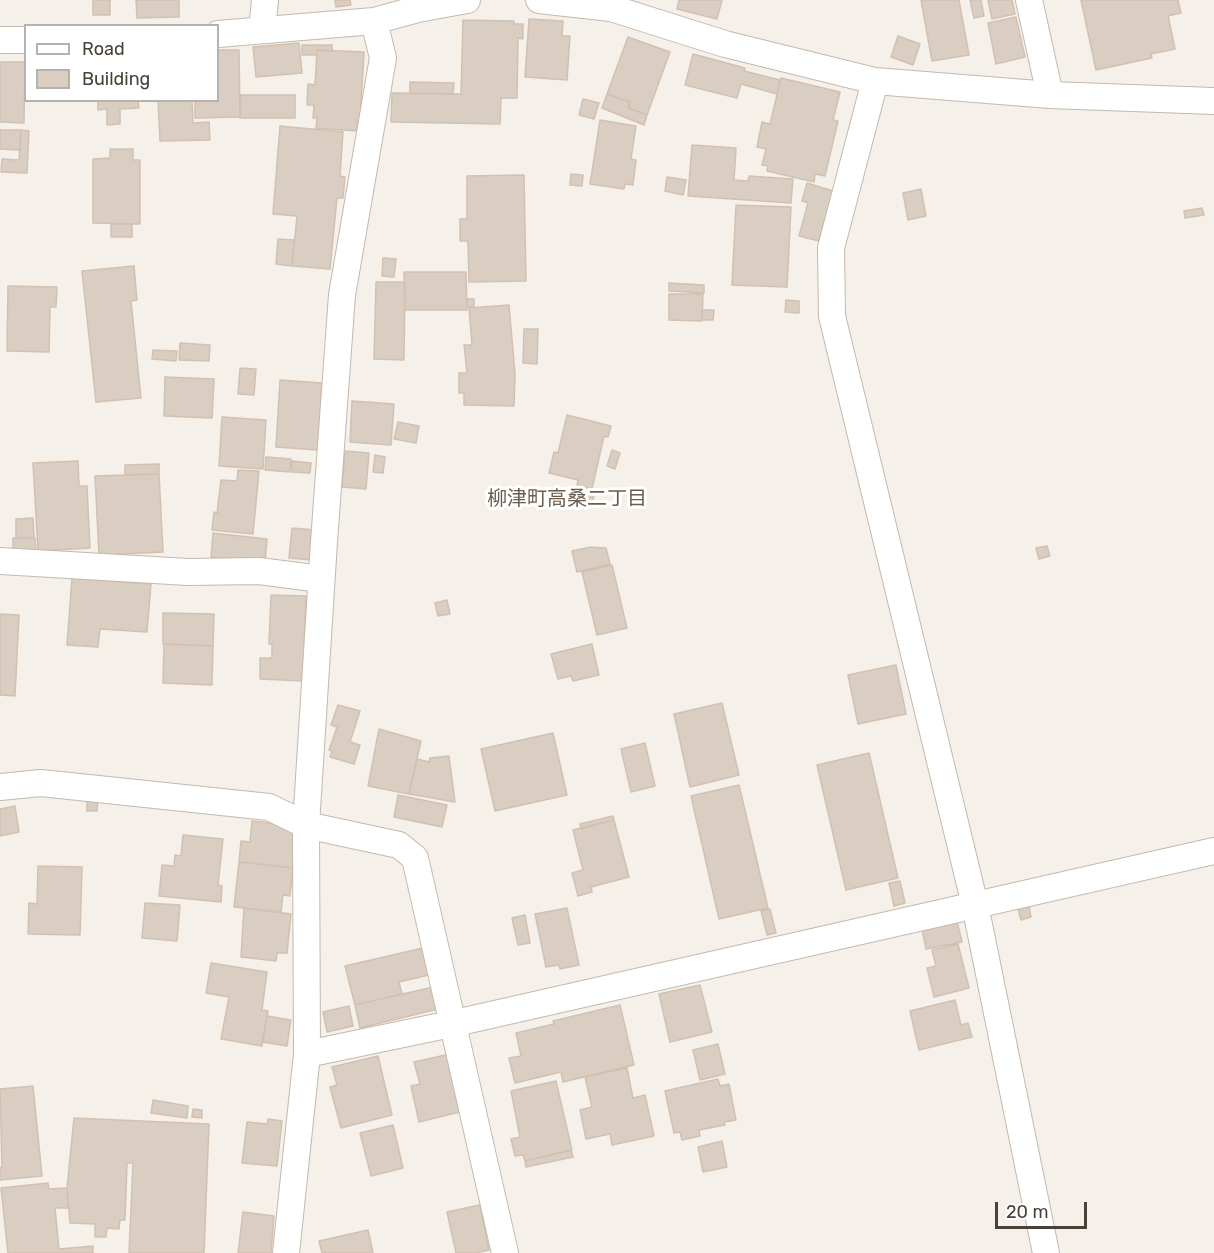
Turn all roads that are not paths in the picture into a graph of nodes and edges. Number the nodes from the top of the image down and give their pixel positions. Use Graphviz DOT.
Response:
graph roads {
  1 [pos="265,0"];
  2 [pos="467,0"];
  3 [pos="539,0"];
  4 [pos="1029,0"];
  5 [pos="418,4"];
  6 [pos="374,21"];
  7 [pos="262,30"];
  8 [pos="219,34"];
  9 [pos="0,40"];
  10 [pos="24,40"];
  11 [pos="875,81"];
  12 [pos="1050,95"];
  13 [pos="1214,101"];
  14 [pos="0,561"];
  15 [pos="321,579"];
  16 [pos="0,787"];
  17 [pos="306,825"];
  18 [pos="1214,851"];
  19 [pos="975,905"];
  20 [pos="452,1024"];
  21 [pos="307,1054"];
  22 [pos="286,1253"];
  23 [pos="505,1253"];
  24 [pos="1046,1253"];
  1 -- 7 [label="street"];
  2 -- 5 [label="street"];
  3 -- 11 [label="street"];
  4 -- 12 [label="street"];
  5 -- 6 [label="street"];
  6 -- 7 [label="street"];
  6 -- 15 [label="street"];
  7 -- 8 [label="street"];
  9 -- 10 [label="street"];
  11 -- 12 [label="street"];
  11 -- 19 [label="street"];
  12 -- 13 [label="street"];
  14 -- 15 [label="street"];
  15 -- 17 [label="street"];
  16 -- 17 [label="street"];
  17 -- 20 [label="street"];
  17 -- 21 [label="street"];
  18 -- 19 [label="street"];
  19 -- 20 [label="street"];
  19 -- 24 [label="street"];
  20 -- 21 [label="street"];
  20 -- 23 [label="street"];
  21 -- 22 [label="street"];
}
